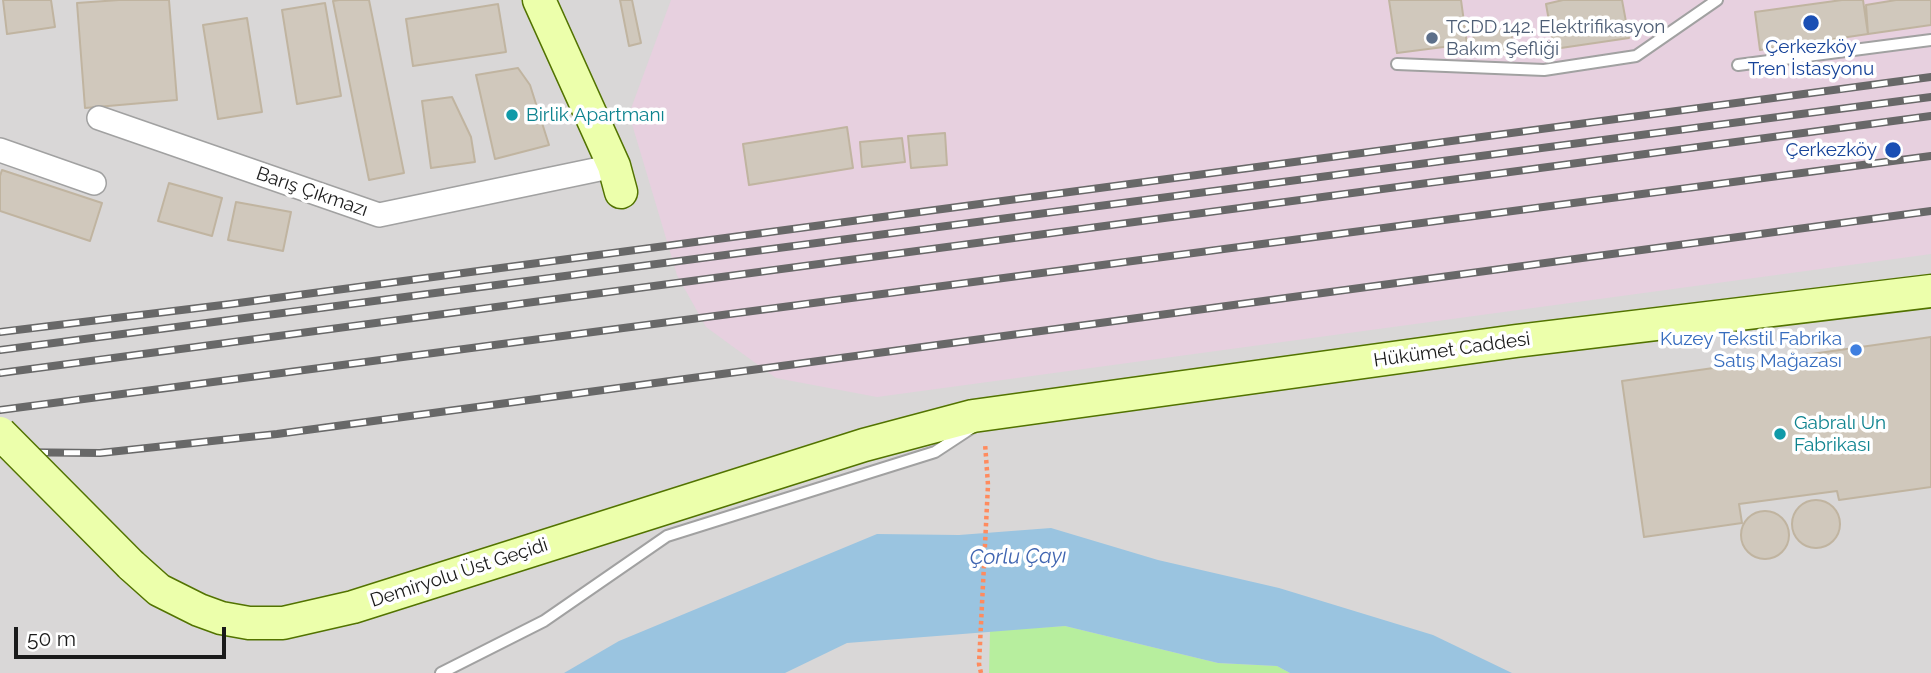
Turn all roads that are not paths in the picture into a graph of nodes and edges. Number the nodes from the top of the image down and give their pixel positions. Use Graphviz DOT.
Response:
graph roads {
  1 [pos="539,0"];
  2 [pos="1717,0"];
  3 [pos="1931,40"];
  4 [pos="1397,64"];
  5 [pos="1738,65"];
  6 [pos="99,118"];
  7 [pos="0,150"];
  8 [pos="617,179"];
  9 [pos="94,183"];
  10 [pos="1931,290"];
  11 [pos="983,422"];
  12 [pos="0,433"];
  13 [pos="441,673"];
  1 -- 8 [label="street"];
  2 -- 4 [label="lane"];
  3 -- 5 [label="lane"];
  6 -- 8 [label="street, Barış Çıkmazı"];
  7 -- 9 [label="street"];
  10 -- 11 [label="street, Hükümet Caddesi"];
  11 -- 12 [label="street, Demiryolu Üst Geçidi, bridge"];
  11 -- 13 [label="lane"];
}
